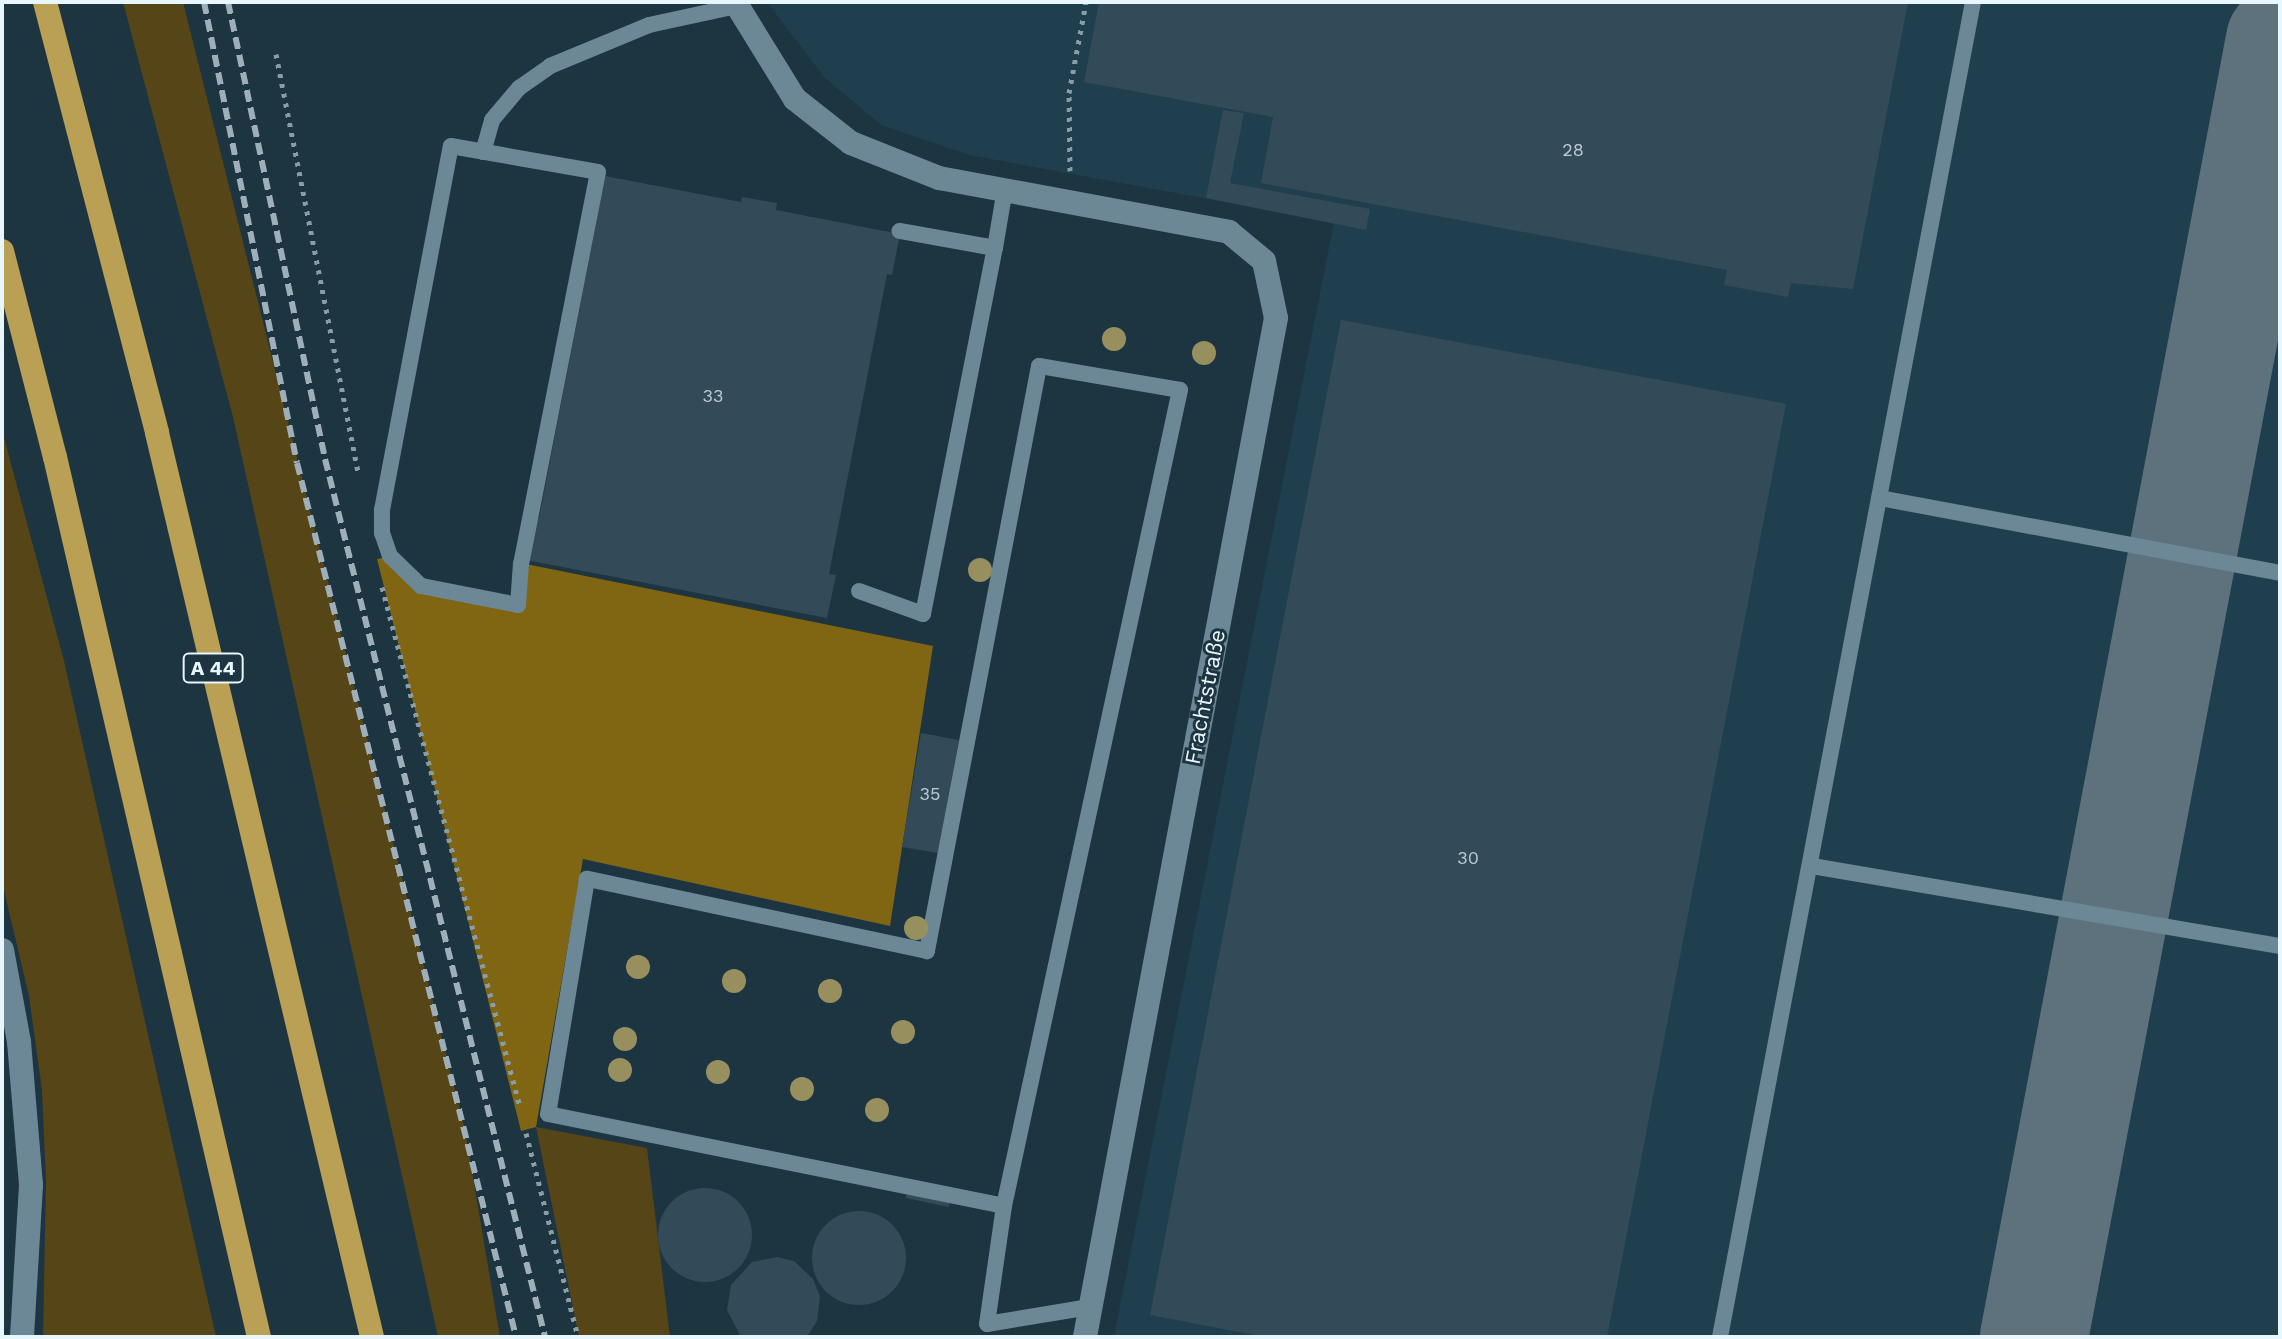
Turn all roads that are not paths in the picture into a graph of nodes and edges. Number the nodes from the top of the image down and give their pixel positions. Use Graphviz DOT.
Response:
graph roads {
  1 [pos="45,2"];
  2 [pos="1973,2"];
  3 [pos="736,4"];
  4 [pos="483,152"];
  5 [pos="1005,189"];
  6 [pos="900,231"];
  7 [pos="995,248"];
  8 [pos="2,251"];
  9 [pos="1880,498"];
  10 [pos="2280,573"];
  11 [pos="859,591"];
  12 [pos="1812,866"];
  13 [pos="2280,946"];
  14 [pos="2,950"];
  15 [pos="1004,1206"];
  16 [pos="1090,1307"];
  17 [pos="22,1337"];
  18 [pos="259,1337"];
  19 [pos="372,1337"];
  20 [pos="1085,1337"];
  21 [pos="1720,1337"];
  1 -- 19 [label="highway, A 44"];
  2 -- 9 [label="lane"];
  3 -- 4 [label="lane"];
  3 -- 5 [label="street, Frachtstraße"];
  4 -- 4 [label="lane"];
  5 -- 7 [label="lane"];
  5 -- 16 [label="street, Frachtstraße"];
  6 -- 7 [label="lane"];
  7 -- 11 [label="lane"];
  8 -- 18 [label="highway"];
  9 -- 10 [label="lane"];
  9 -- 12 [label="lane"];
  12 -- 13 [label="lane"];
  12 -- 21 [label="lane"];
  14 -- 17 [label="street"];
  15 -- 15 [label="lane"];
  15 -- 16 [label="lane"];
  16 -- 20 [label="street, Frachtstraße"];
}
